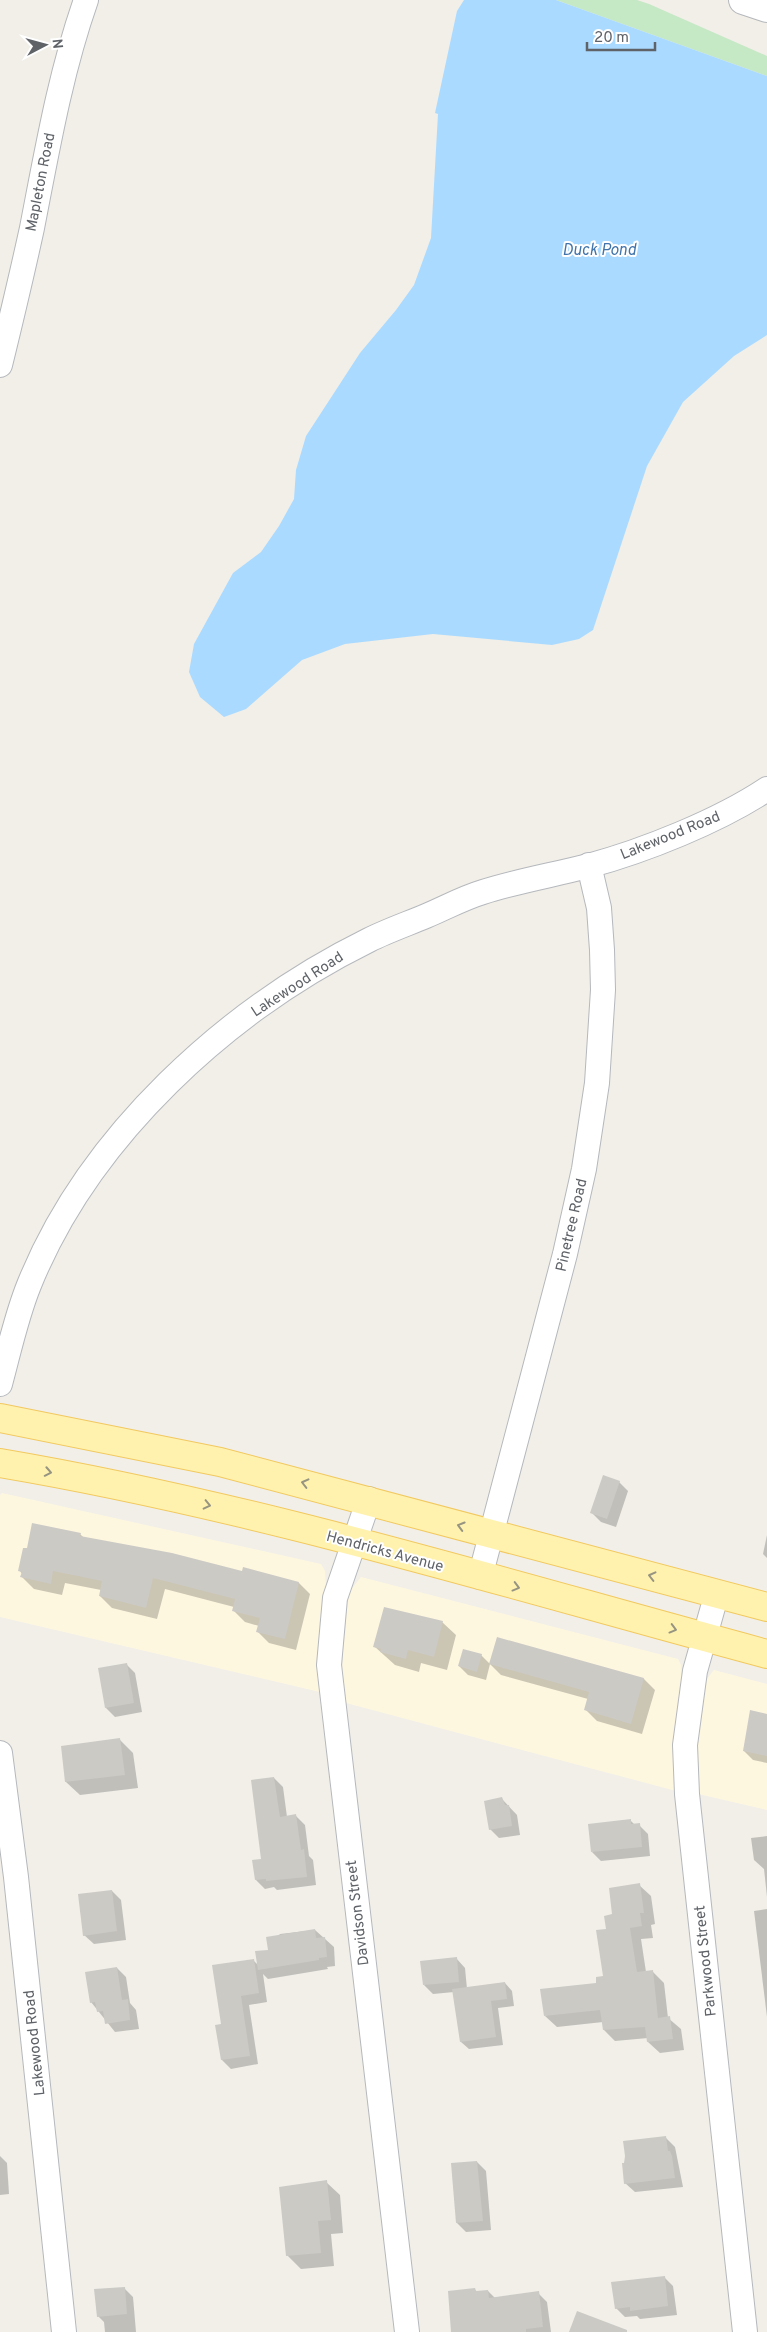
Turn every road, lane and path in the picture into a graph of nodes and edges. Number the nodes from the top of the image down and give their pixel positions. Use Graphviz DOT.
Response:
graph roads {
  1 [pos="86,0"];
  2 [pos="743,0"];
  3 [pos="767,8"];
  4 [pos="0,365"];
  5 [pos="767,789"];
  6 [pos="589,865"];
  7 [pos="0,1384"];
  8 [pos="0,1418"];
  9 [pos="0,1463"];
  10 [pos="369,1499"];
  11 [pos="492,1535"];
  12 [pos="353,1542"];
  13 [pos="480,1577"];
  14 [pos="717,1593"];
  15 [pos="767,1606"];
  16 [pos="704,1637"];
  17 [pos="767,1654"];
  18 [pos="1,1767"];
  19 [pos="64,2332"];
  20 [pos="406,2332"];
  21 [pos="745,2332"];
  1 -- 4 [label="street, Mapleton Road"];
  2 -- 3 [label="street"];
  5 -- 6 [label="street, Lakewood Road"];
  6 -- 7 [label="street, Lakewood Road"];
  6 -- 11 [label="street, Pinetree Road"];
  10 -- 8 [label="main road, one-way"];
  9 -- 12 [label="main road, Hendricks Avenue, one-way"];
  11 -- 10 [label="main road, one-way"];
  10 -- 12 [label="street, Davidson Street"];
  11 -- 13 [label="street, Pinetree Road"];
  14 -- 11 [label="main road, one-way"];
  12 -- 13 [label="main road, Hendricks Avenue"];
  12 -- 20 [label="street, Davidson Street"];
  13 -- 16 [label="main road, Hendricks Avenue, one-way"];
  14 -- 15 [label="main road"];
  14 -- 16 [label="street, Parkwood Street"];
  16 -- 17 [label="main road, Hendricks Avenue"];
  16 -- 21 [label="street, Parkwood Street"];
  18 -- 19 [label="street, Lakewood Road"];
}
